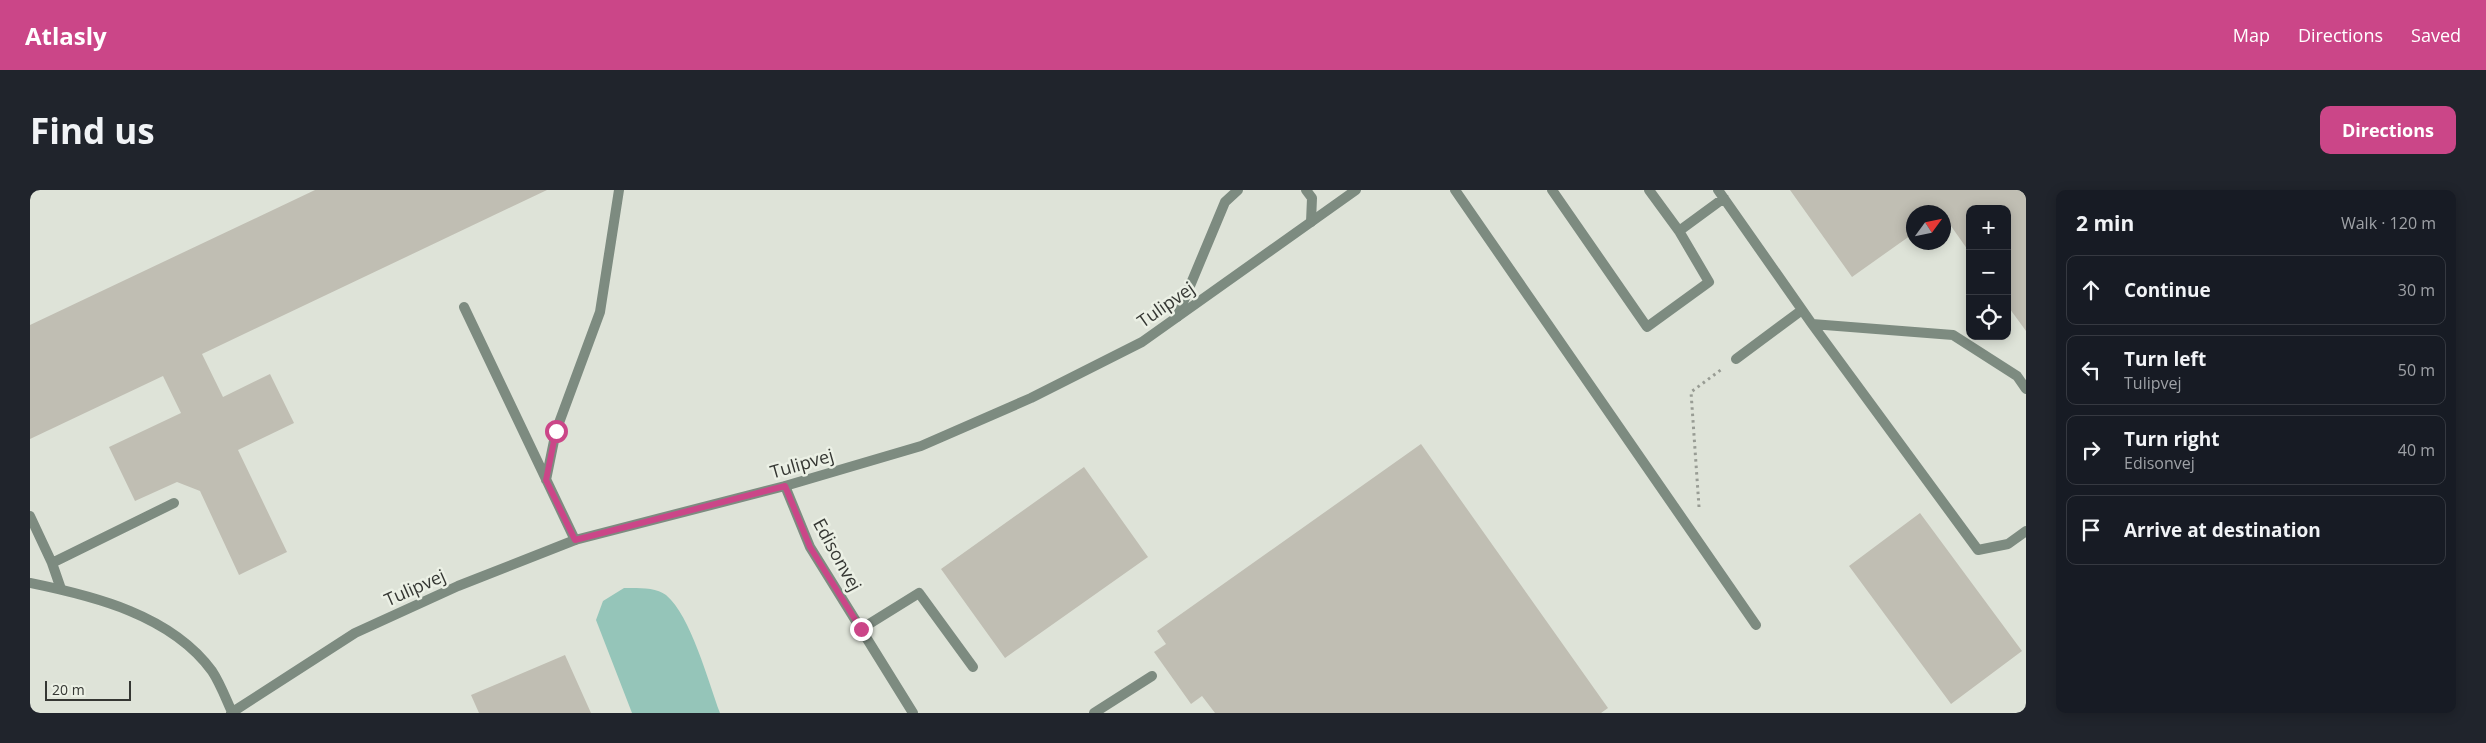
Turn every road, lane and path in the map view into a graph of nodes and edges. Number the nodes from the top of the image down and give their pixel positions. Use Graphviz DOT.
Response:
graph roads {
  1 [pos="619,190"];
  2 [pos="1238,190"];
  3 [pos="1306,190"];
  4 [pos="1356,190"];
  5 [pos="1456,190"];
  6 [pos="1552,190"];
  7 [pos="1649,190"];
  8 [pos="1721,194"];
  9 [pos="1310,222"];
  10 [pos="1679,231"];
  11 [pos="464,307"];
  12 [pos="1802,310"];
  13 [pos="1178,317"];
  14 [pos="1812,324"];
  15 [pos="1736,359"];
  16 [pos="2026,389"];
  17 [pos="546,480"];
  18 [pos="785,486"];
  19 [pos="174,503"];
  20 [pos="1699,509"];
  21 [pos="30,516"];
  22 [pos="2026,531"];
  23 [pos="575,540"];
  24 [pos="52,563"];
  25 [pos="30,583"];
  26 [pos="61,589"];
  27 [pos="1756,626"];
  28 [pos="861,629"];
  29 [pos="973,667"];
  30 [pos="1152,676"];
  31 [pos="231,713"];
  32 [pos="913,713"];
  33 [pos="1094,713"];
  1 -- 17 [label="street"];
  2 -- 13 [label="street"];
  3 -- 9 [label="street"];
  4 -- 9 [label="street, Tulipvej"];
  5 -- 27 [label="street"];
  6 -- 10 [label="street"];
  7 -- 10 [label="street"];
  8 -- 10 [label="street"];
  8 -- 12 [label="street"];
  9 -- 13 [label="street, Tulipvej"];
  11 -- 17 [label="street"];
  12 -- 14 [label="street"];
  12 -- 15 [label="street"];
  13 -- 18 [label="street, Tulipvej"];
  14 -- 16 [label="street"];
  14 -- 22 [label="street"];
  15 -- 20 [label="path"];
  17 -- 23 [label="street"];
  18 -- 23 [label="street, Tulipvej"];
  18 -- 28 [label="street, Edisonvej"];
  19 -- 24 [label="street"];
  21 -- 24 [label="street"];
  23 -- 31 [label="street, Tulipvej"];
  24 -- 26 [label="street"];
  25 -- 26 [label="street"];
  26 -- 31 [label="street"];
  28 -- 29 [label="street"];
  28 -- 32 [label="street, Edisonvej"];
  30 -- 33 [label="street"];
}
